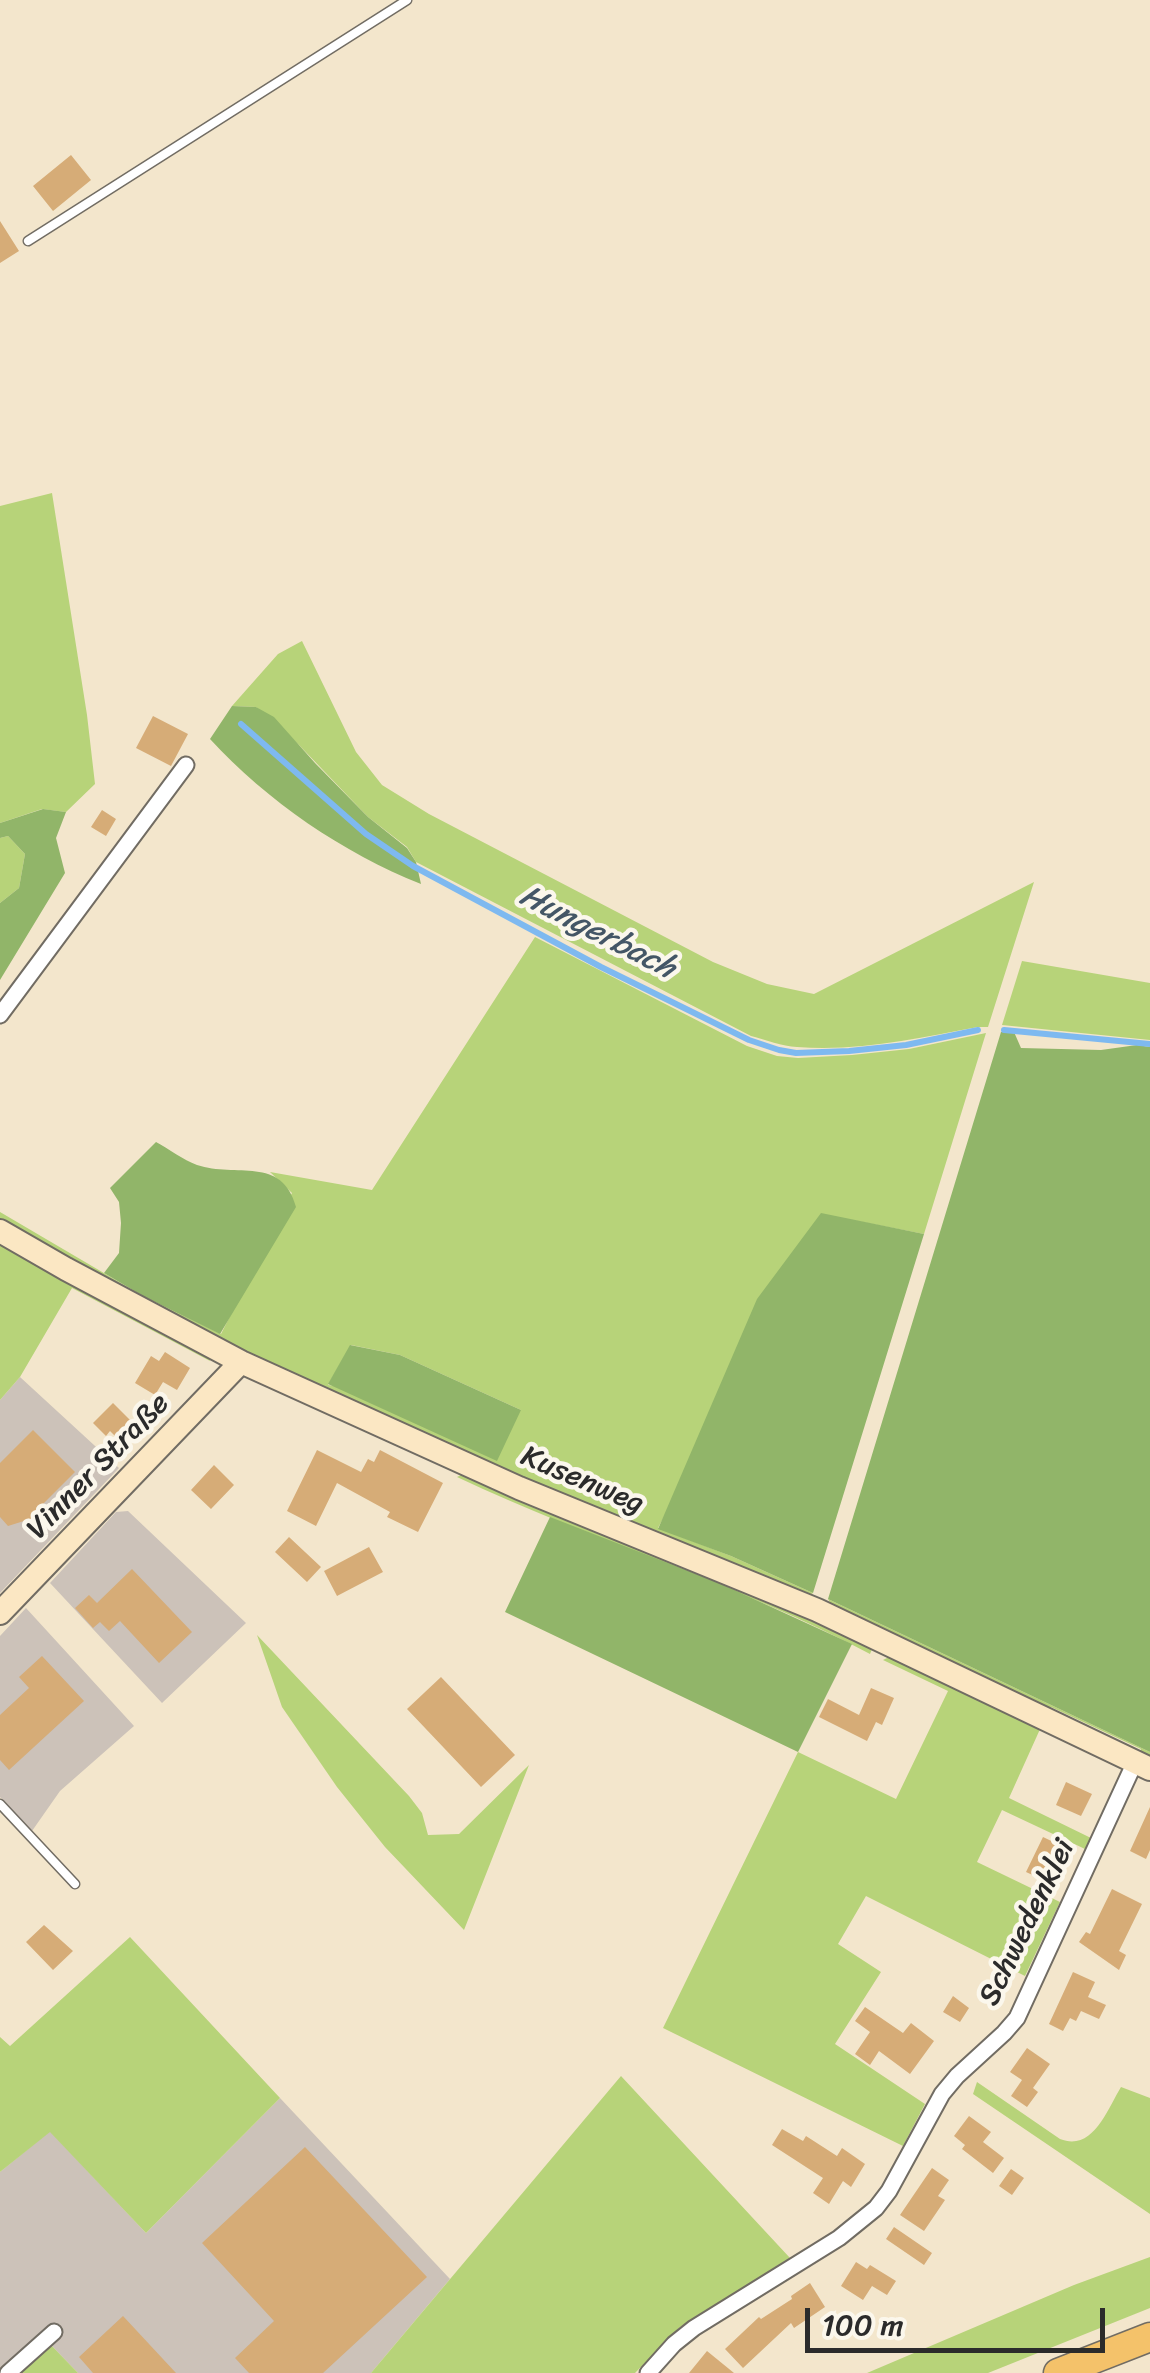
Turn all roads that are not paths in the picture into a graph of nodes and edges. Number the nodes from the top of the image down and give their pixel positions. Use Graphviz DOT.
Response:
graph roads {
  1 [pos="408,0"];
  2 [pos="28,241"];
  3 [pos="186,765"];
  4 [pos="0,1015"];
  5 [pos="0,1231"];
  6 [pos="241,1362"];
  7 [pos="0,1613"];
  8 [pos="1142,1766"];
  9 [pos="0,1804"];
  10 [pos="76,1884"];
  11 [pos="54,2332"];
  12 [pos="1150,2337"];
  13 [pos="8,2373"];
  14 [pos="648,2373"];
  15 [pos="1058,2373"];
  1 -- 2 [label="lane"];
  3 -- 4 [label="street"];
  5 -- 6 [label="street, Kusenweg"];
  6 -- 7 [label="street, Vinner Straße"];
  6 -- 8 [label="street, Kusenweg"];
  8 -- 14 [label="street, Schwedenklei"];
  9 -- 10 [label="lane"];
  11 -- 13 [label="street"];
  12 -- 15 [label="highway"];
}
